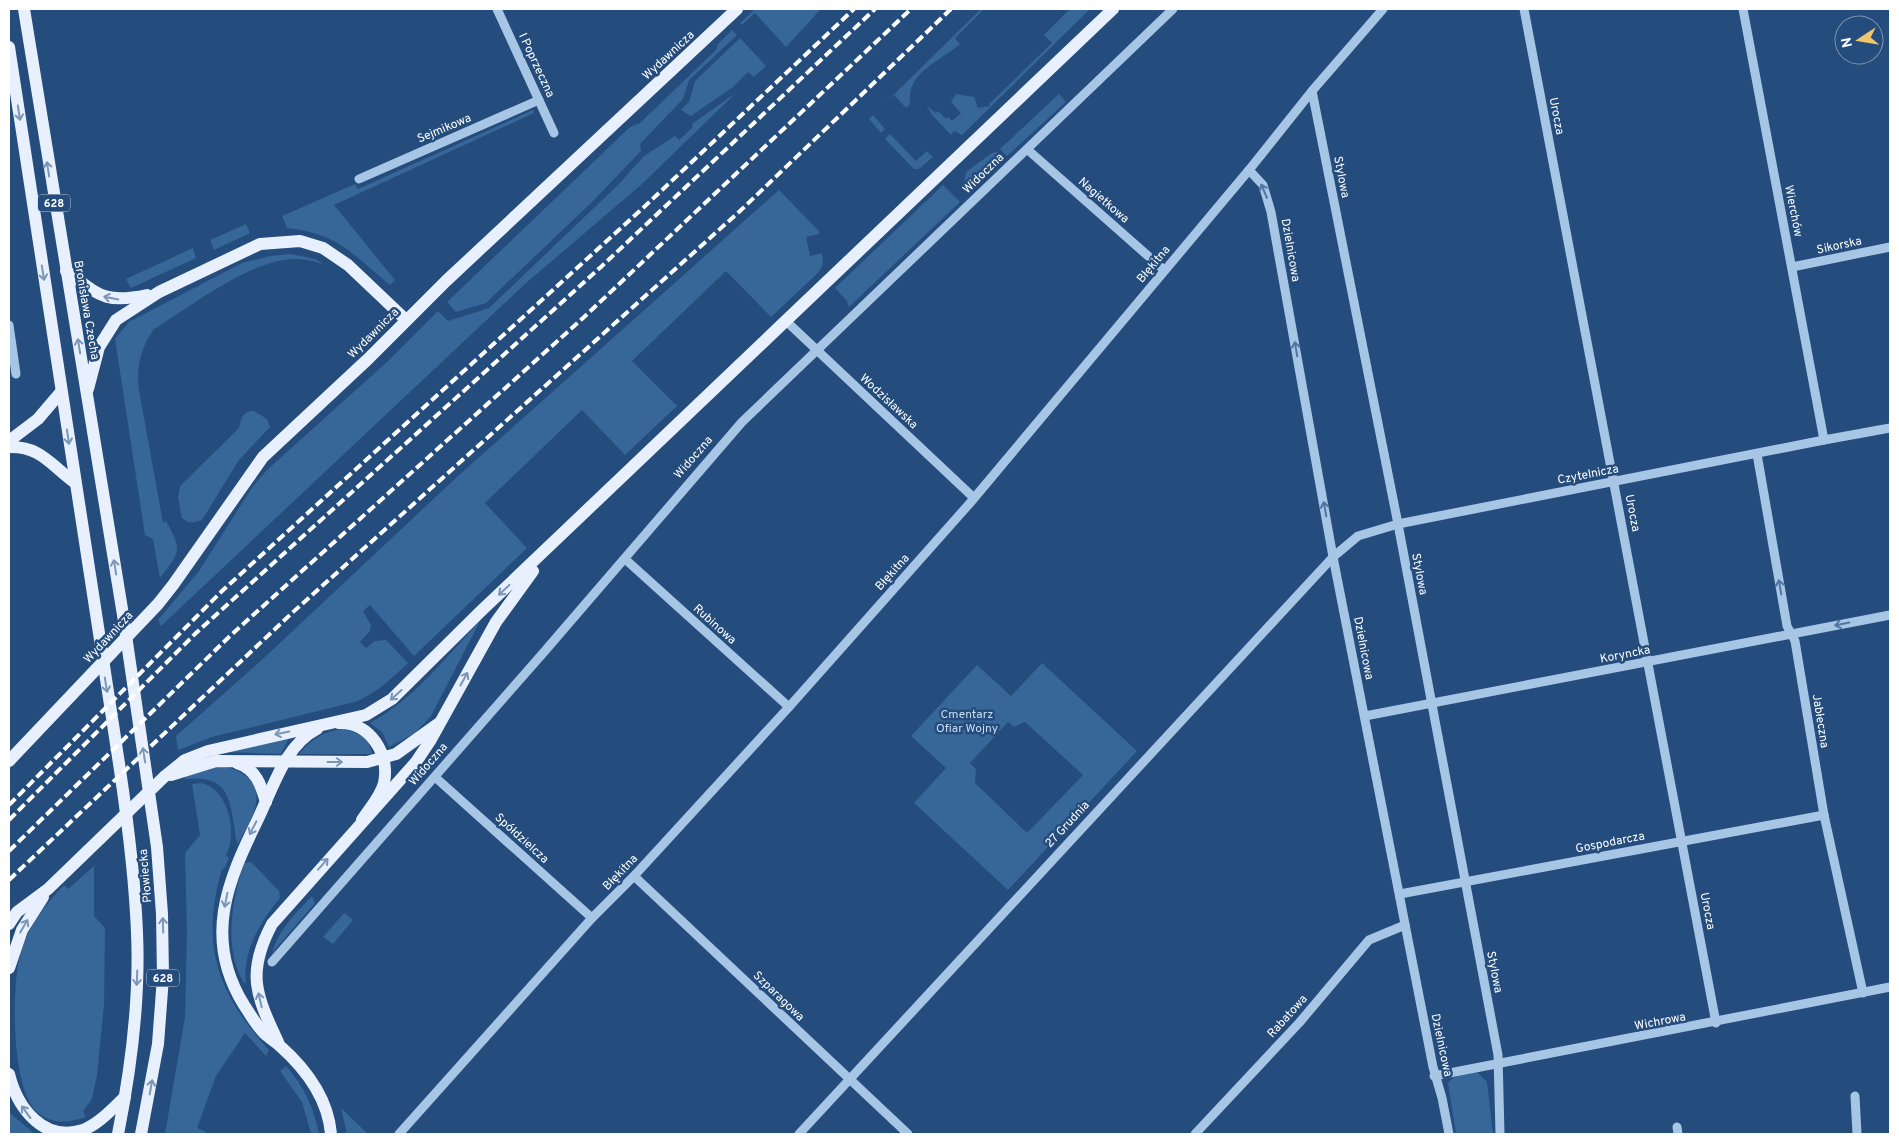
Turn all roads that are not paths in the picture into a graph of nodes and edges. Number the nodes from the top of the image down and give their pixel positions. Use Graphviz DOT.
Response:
graph roads {
  1 [pos="24,9"];
  2 [pos="497,9"];
  3 [pos="737,9"];
  4 [pos="1113,9"];
  5 [pos="1174,9"];
  6 [pos="1383,9"];
  7 [pos="1524,9"];
  8 [pos="1743,9"];
  9 [pos="9,47"];
  10 [pos="11,81"];
  11 [pos="1312,91"];
  12 [pos="539,100"];
  13 [pos="554,132"];
  14 [pos="1028,150"];
  15 [pos="1249,170"];
  16 [pos="359,179"];
  17 [pos="1890,247"];
  18 [pos="1792,267"];
  19 [pos="1164,270"];
  20 [pos="66,271"];
  21 [pos="159,292"];
  22 [pos="406,320"];
  23 [pos="786,321"];
  24 [pos="9,325"];
  25 [pos="817,350"];
  26 [pos="16,374"];
  27 [pos="61,392"];
  28 [pos="86,394"];
  29 [pos="1890,428"];
  30 [pos="1824,440"];
  31 [pos="9,441"];
  32 [pos="9,447"];
  33 [pos="1757,454"];
  34 [pos="74,482"];
  35 [pos="1614,482"];
  36 [pos="974,498"];
  37 [pos="1398,524"];
  38 [pos="1358,536"];
  39 [pos="552,545"];
  40 [pos="1333,557"];
  41 [pos="625,558"];
  42 [pos="122,615"];
  43 [pos="1890,615"];
  44 [pos="1792,634"];
  45 [pos="1648,663"];
  46 [pos="1432,703"];
  47 [pos="789,707"];
  48 [pos="1365,716"];
  49 [pos="441,722"];
  50 [pos="330,723"];
  51 [pos="383,758"];
  52 [pos="9,761"];
  53 [pos="230,761"];
  54 [pos="286,761"];
  55 [pos="164,777"];
  56 [pos="434,777"];
  57 [pos="266,802"];
  58 [pos="1824,815"];
  59 [pos="362,820"];
  60 [pos="1682,841"];
  61 [pos="634,876"];
  62 [pos="1466,882"];
  63 [pos="48,889"];
  64 [pos="1400,894"];
  65 [pos="592,918"];
  66 [pos="9,924"];
  67 [pos="1405,925"];
  68 [pos="272,962"];
  69 [pos="9,968"];
  70 [pos="1890,988"];
  71 [pos="1863,993"];
  72 [pos="1716,1023"];
  73 [pos="279,1045"];
  74 [pos="1499,1064"];
  75 [pos="9,1074"];
  76 [pos="1434,1076"];
  77 [pos="849,1080"];
  78 [pos="1855,1096"];
  79 [pos="126,1097"];
  80 [pos="118,1134"];
  81 [pos="141,1134"];
  82 [pos="331,1134"];
  83 [pos="399,1134"];
  84 [pos="799,1134"];
  85 [pos="908,1134"];
  86 [pos="1195,1134"];
  87 [pos="1449,1134"];
  88 [pos="1500,1134"];
  89 [pos="1857,1134"];
  20 -- 1 [label="main road, Bronisława Czecha / 628, one-way"];
  2 -- 12 [label="street, I Poprzeczna"];
  3 -- 22 [label="main road, Wydawnicza"];
  4 -- 23 [label="main road, Widoczna"];
  5 -- 14 [label="street, Widoczna"];
  6 -- 11 [label="street, Błękitna"];
  7 -- 35 [label="street, Urocza"];
  8 -- 18 [label="street, Wierchów"];
  9 -- 10 [label="main road, 628"];
  10 -- 27 [label="main road, 628, one-way"];
  11 -- 15 [label="street, Błękitna"];
  11 -- 37 [label="street, Stylowa"];
  12 -- 13 [label="street, I Poprzeczna"];
  12 -- 16 [label="street, Sejmikowa"];
  14 -- 19 [label="street, Nagietkowa"];
  14 -- 25 [label="street, Widoczna"];
  15 -- 19 [label="street, Błękitna"];
  40 -- 15 [label="street, Dzielnicowa, one-way"];
  17 -- 18 [label="street, Sikorska"];
  18 -- 30 [label="street, Wierchów"];
  19 -- 36 [label="street, Błękitna"];
  21 -- 20 [label="main road, one-way"];
  28 -- 20 [label="main road, Bronisława Czecha / 628, one-way"];
  21 -- 22 [label="main road"];
  21 -- 28 [label="main road"];
  22 -- 52 [label="main road, Wydawnicza"];
  23 -- 25 [label="street, Wodzisławska"];
  23 -- 39 [label="main road, Widoczna"];
  24 -- 26 [label="street"];
  25 -- 36 [label="street, Wodzisławska"];
  25 -- 41 [label="street, Widoczna"];
  27 -- 31 [label="main road"];
  27 -- 34 [label="main road, 628, one-way"];
  42 -- 28 [label="main road, Bronisława Czecha / 628, one-way"];
  29 -- 30 [label="street, Czytelnicza"];
  30 -- 33 [label="street, Czytelnicza"];
  32 -- 34 [label="main road"];
  33 -- 35 [label="street, Czytelnicza"];
  44 -- 33 [label="street, Jabłeczna, one-way"];
  34 -- 79 [label="main road, Płowiecka / 628, one-way"];
  35 -- 37 [label="street, Czytelnicza"];
  35 -- 45 [label="street, Urocza"];
  36 -- 47 [label="street, Błękitna"];
  37 -- 38 [label="street, Czytelnicza"];
  37 -- 46 [label="street, Stylowa"];
  38 -- 40 [label="street, 27 Grudnia"];
  49 -- 39 [label="main road, Widoczna, one-way"];
  39 -- 50 [label="main road, Widoczna, one-way"];
  40 -- 48 [label="street, Dzielnicowa"];
  40 -- 77 [label="street, 27 Grudnia"];
  41 -- 47 [label="street, Rubinowa"];
  41 -- 56 [label="street, Widoczna"];
  81 -- 42 [label="main road, Płowiecka / 628, one-way"];
  43 -- 44 [label="street, Koryncka, one-way"];
  44 -- 45 [label="street, Koryncka"];
  44 -- 58 [label="street, Jabłeczna"];
  45 -- 46 [label="street, Koryncka"];
  45 -- 60 [label="street, Urocza"];
  46 -- 48 [label="street, Koryncka"];
  46 -- 62 [label="street, Stylowa"];
  47 -- 61 [label="street, Błękitna"];
  48 -- 64 [label="street, Dzielnicowa"];
  49 -- 51 [label="main road, Widoczna"];
  49 -- 59 [label="main road, Widoczna"];
  50 -- 51 [label="main road"];
  50 -- 54 [label="main road, Widoczna"];
  50 -- 55 [label="main road, Widoczna, one-way"];
  54 -- 51 [label="main road, Widoczna, one-way"];
  51 -- 59 [label="main road"];
  53 -- 54 [label="main road"];
  53 -- 55 [label="main road"];
  53 -- 57 [label="main road"];
  54 -- 57 [label="main road, Widoczna"];
  55 -- 63 [label="main road, Widoczna"];
  56 -- 65 [label="street, Spółdzielcza"];
  56 -- 68 [label="street, Widoczna"];
  57 -- 73 [label="main road, Widoczna, one-way"];
  58 -- 60 [label="street, Gospodarcza"];
  58 -- 71 [label="street, Jabłeczna"];
  73 -- 59 [label="main road, Widoczna, one-way"];
  60 -- 62 [label="street, Gospodarcza"];
  60 -- 72 [label="street, Urocza"];
  61 -- 65 [label="street, Błękitna"];
  61 -- 77 [label="street, Szparagowa"];
  62 -- 64 [label="street, Gospodarcza"];
  62 -- 74 [label="street, Stylowa"];
  63 -- 66 [label="main road"];
  69 -- 63 [label="main road, one-way"];
  64 -- 67 [label="street, Dzielnicowa"];
  65 -- 83 [label="street, Błękitna"];
  67 -- 76 [label="street, Dzielnicowa"];
  67 -- 86 [label="street, Rabatowa"];
  70 -- 71 [label="street, Wichrowa"];
  71 -- 72 [label="street, Wichrowa"];
  72 -- 74 [label="street, Wichrowa"];
  73 -- 82 [label="main road, Widoczna"];
  74 -- 76 [label="street, Wichrowa"];
  74 -- 88 [label="street, Stylowa"];
  79 -- 75 [label="main road, one-way"];
  76 -- 87 [label="street, Dzielnicowa"];
  77 -- 84 [label="street, 27 Grudnia"];
  77 -- 85 [label="street, Szparagowa"];
  78 -- 89 [label="street"];
  79 -- 80 [label="main road, Płowiecka / 628"];
}
